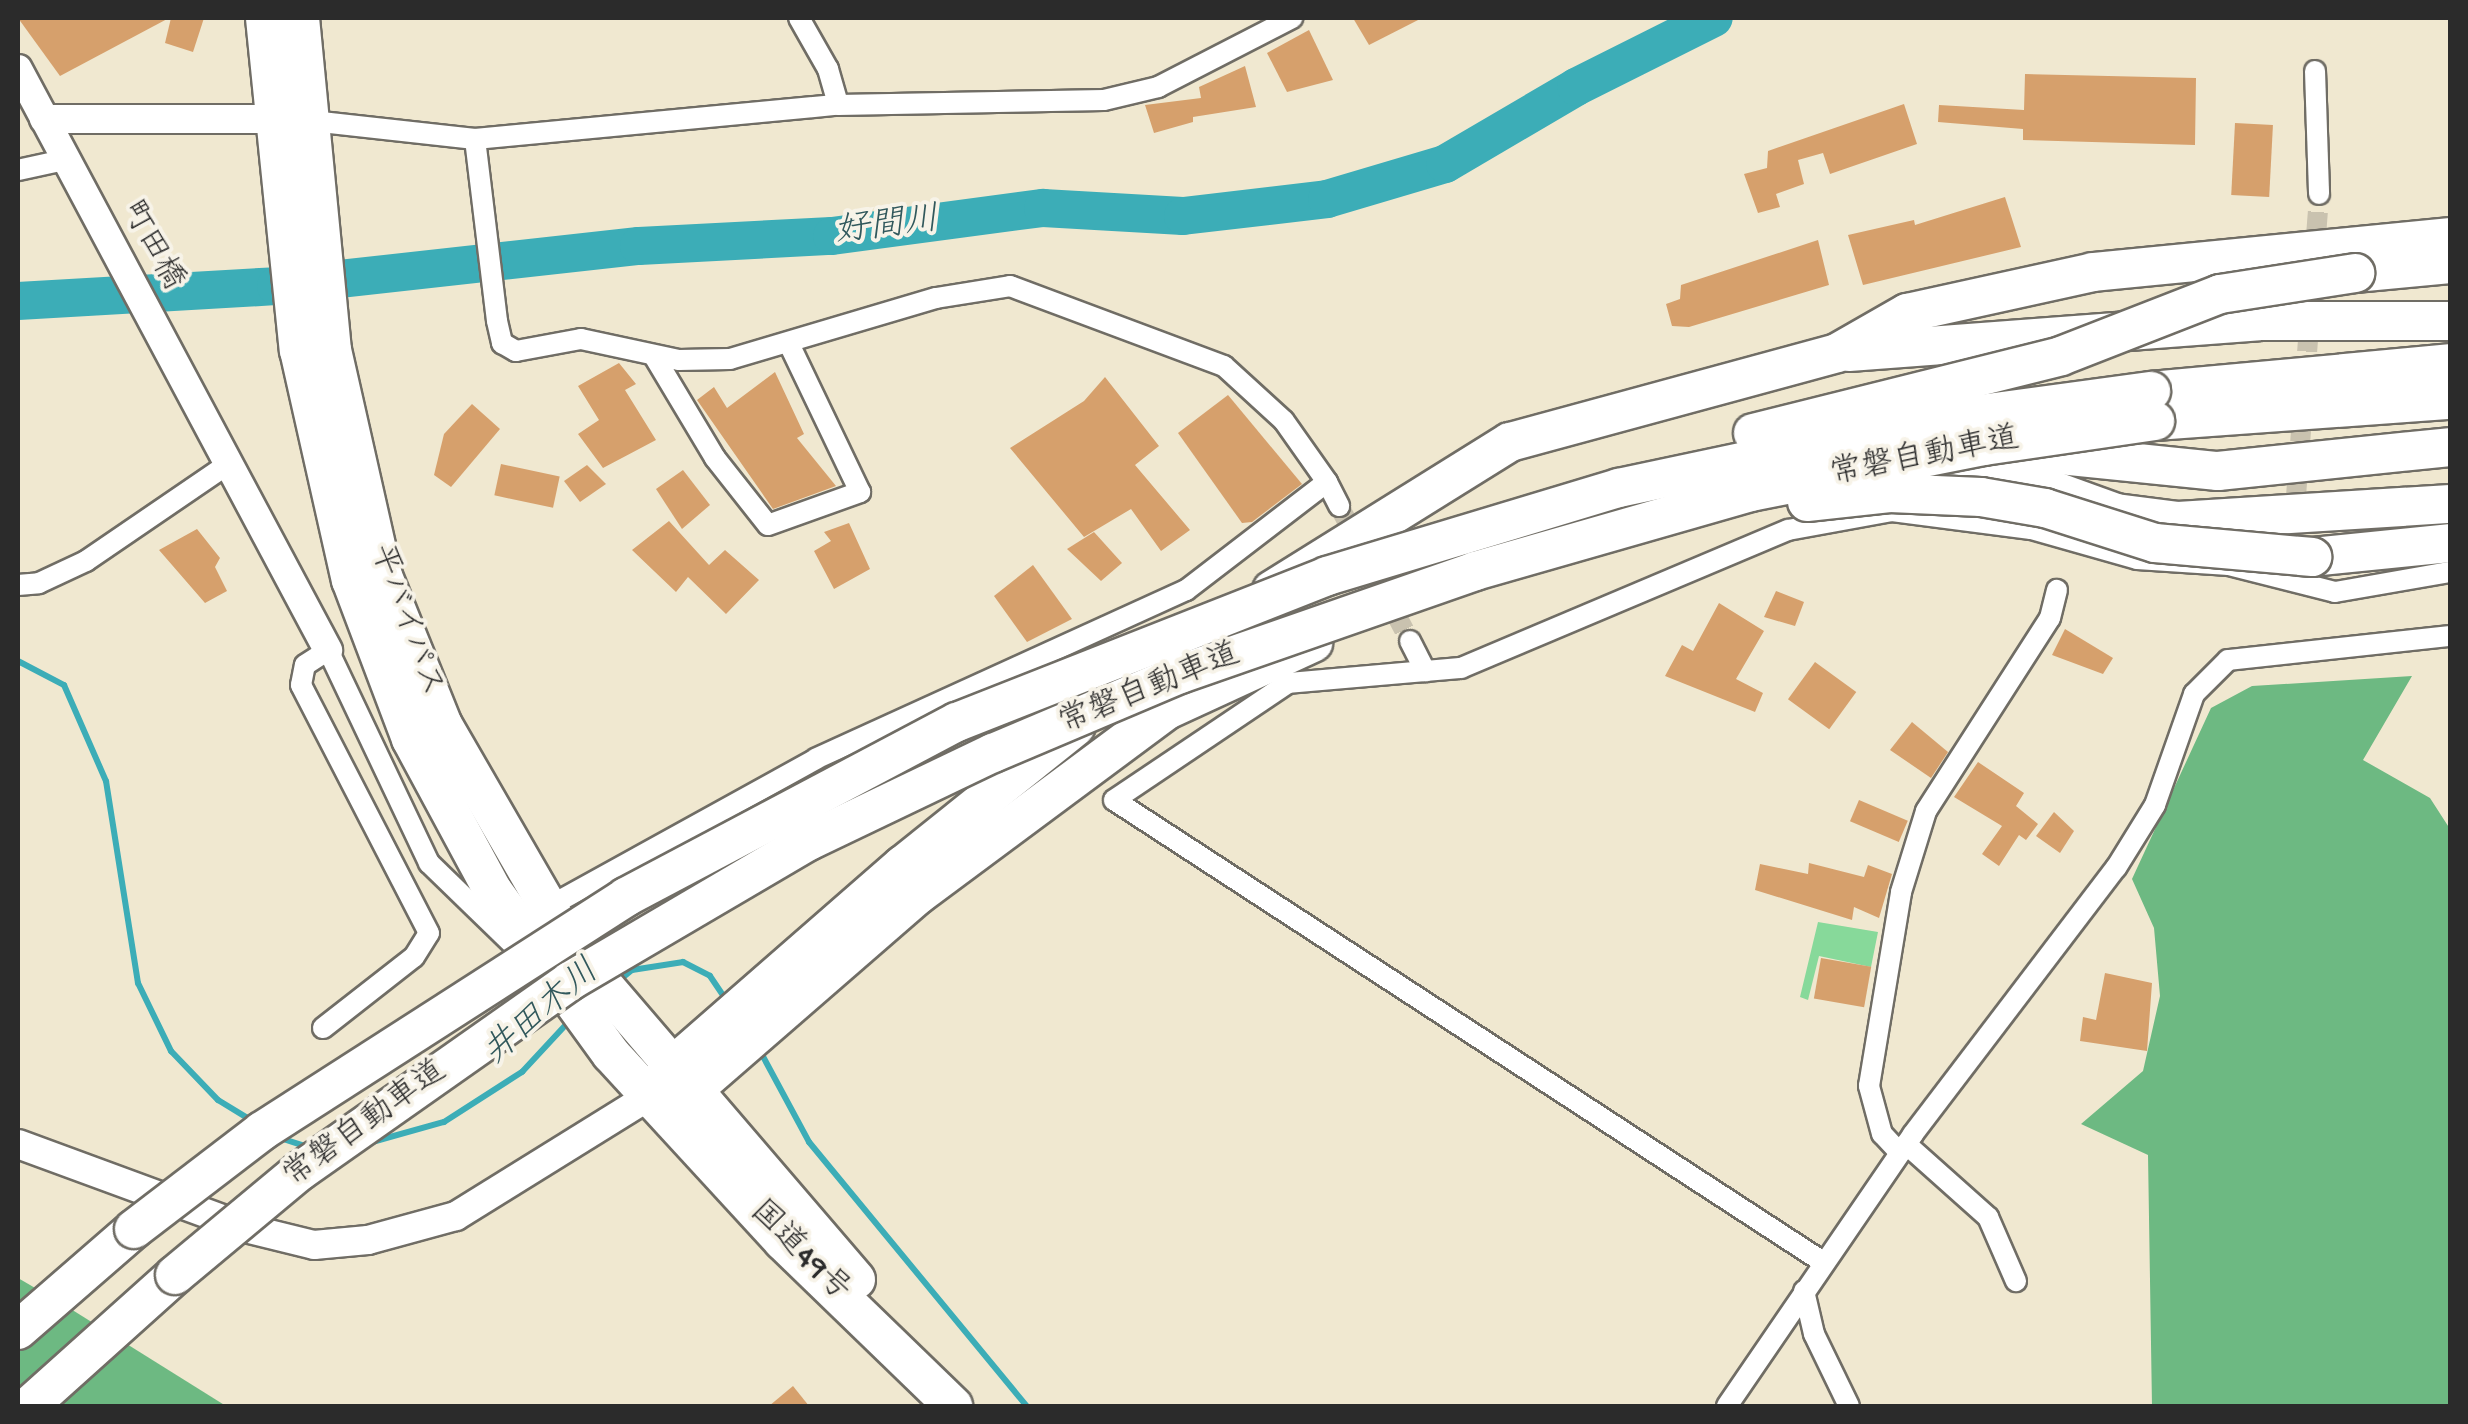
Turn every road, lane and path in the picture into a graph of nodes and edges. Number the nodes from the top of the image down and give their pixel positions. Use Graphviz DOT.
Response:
graph roads {
  1 [pos="265,18"];
  2 [pos="300,18"];
  3 [pos="799,18"];
  4 [pos="1292,18"];
  5 [pos="18,69"];
  6 [pos="2316,71"];
  7 [pos="838,106"];
  8 [pos="44,119"];
  9 [pos="294,120"];
  10 [pos="475,139"];
  11 [pos="64,160"];
  12 [pos="18,170"];
  13 [pos="2319,194"];
  14 [pos="2450,237"];
  15 [pos="2450,264"];
  16 [pos="2450,321"];
  17 [pos="790,346"];
  18 [pos="315,350"];
  19 [pos="1837,353"];
  20 [pos="654,356"];
  21 [pos="2450,363"];
  22 [pos="2450,400"];
  23 [pos="2153,406"];
  24 [pos="2450,447"];
  25 [pos="1891,454"];
  26 [pos="231,462"];
  27 [pos="1327,482"];
  28 [pos="2450,504"];
  29 [pos="1339,506"];
  30 [pos="1588,540"];
  31 [pos="1434,541"];
  32 [pos="2450,543"];
  33 [pos="2297,568"];
  34 [pos="2450,572"];
  35 [pos="18,586"];
  36 [pos="2058,590"];
  37 [pos="2450,636"];
  38 [pos="1410,641"];
  39 [pos="328,650"];
  40 [pos="1425,670"];
  41 [pos="546,908"];
  42 [pos="571,984"];
  43 [pos="773,1000"];
  44 [pos="323,1028"];
  45 [pos="671,1085"];
  46 [pos="18,1144"];
  47 [pos="1903,1148"];
  48 [pos="1824,1262"];
  49 [pos="2016,1281"];
  50 [pos="1804,1291"];
  51 [pos="18,1330"];
  52 [pos="29,1406"];
  53 [pos="952,1406"];
  54 [pos="1726,1406"];
  55 [pos="1849,1406"];
  1 -- 9 [label="highway, 平バイパス"];
  2 -- 9 [label="highway, 平バイパス"];
  3 -- 7 [label="street"];
  4 -- 7 [label="street"];
  5 -- 8 [label="street, 町田橋"];
  6 -- 13 [label="street"];
  7 -- 10 [label="street"];
  8 -- 9 [label="street"];
  8 -- 11 [label="street, 町田橋"];
  9 -- 10 [label="street"];
  9 -- 18 [label="highway, 平バイパス"];
  9 -- 18 [label="highway, 平バイパス"];
  10 -- 20 [label="street"];
  11 -- 12 [label="street"];
  11 -- 26 [label="street, 町田橋"];
  14 -- 19 [label="highway"];
  15 -- 31 [label="highway, bridge"];
  16 -- 19 [label="highway"];
  17 -- 20 [label="street"];
  17 -- 20 [label="street"];
  17 -- 27 [label="street"];
  18 -- 41 [label="highway, 平バイパス"];
  18 -- 42 [label="highway, 平バイパス"];
  19 -- 43 [label="highway"];
  21 -- 23 [label="highway, 常磐自動車道"];
  22 -- 23 [label="highway, 常磐自動車道"];
  23 -- 30 [label="highway, 常磐自動車道, bridge"];
  23 -- 31 [label="highway, 常磐自動車道, bridge"];
  24 -- 25 [label="highway"];
  25 -- 28 [label="highway"];
  25 -- 43 [label="highway"];
  26 -- 35 [label="street"];
  26 -- 39 [label="street, 町田橋"];
  27 -- 29 [label="street"];
  27 -- 41 [label="street"];
  30 -- 33 [label="highway, bridge"];
  30 -- 52 [label="highway, 常磐自動車道, bridge"];
  31 -- 51 [label="highway, 常磐自動車道, bridge"];
  32 -- 33 [label="highway"];
  33 -- 34 [label="street"];
  33 -- 40 [label="street"];
  36 -- 47 [label="street"];
  37 -- 47 [label="street"];
  38 -- 40 [label="street"];
  39 -- 42 [label="street"];
  39 -- 44 [label="street"];
  40 -- 48 [label="street"];
  41 -- 42 [label="highway, 平バイパス"];
  42 -- 45 [label="highway, 平バイパス"];
  43 -- 45 [label="highway"];
  45 -- 46 [label="street"];
  45 -- 53 [label="highway, 国道49号"];
  47 -- 48 [label="street"];
  47 -- 49 [label="street"];
  48 -- 50 [label="street"];
  50 -- 54 [label="street"];
  50 -- 55 [label="street"];
}
